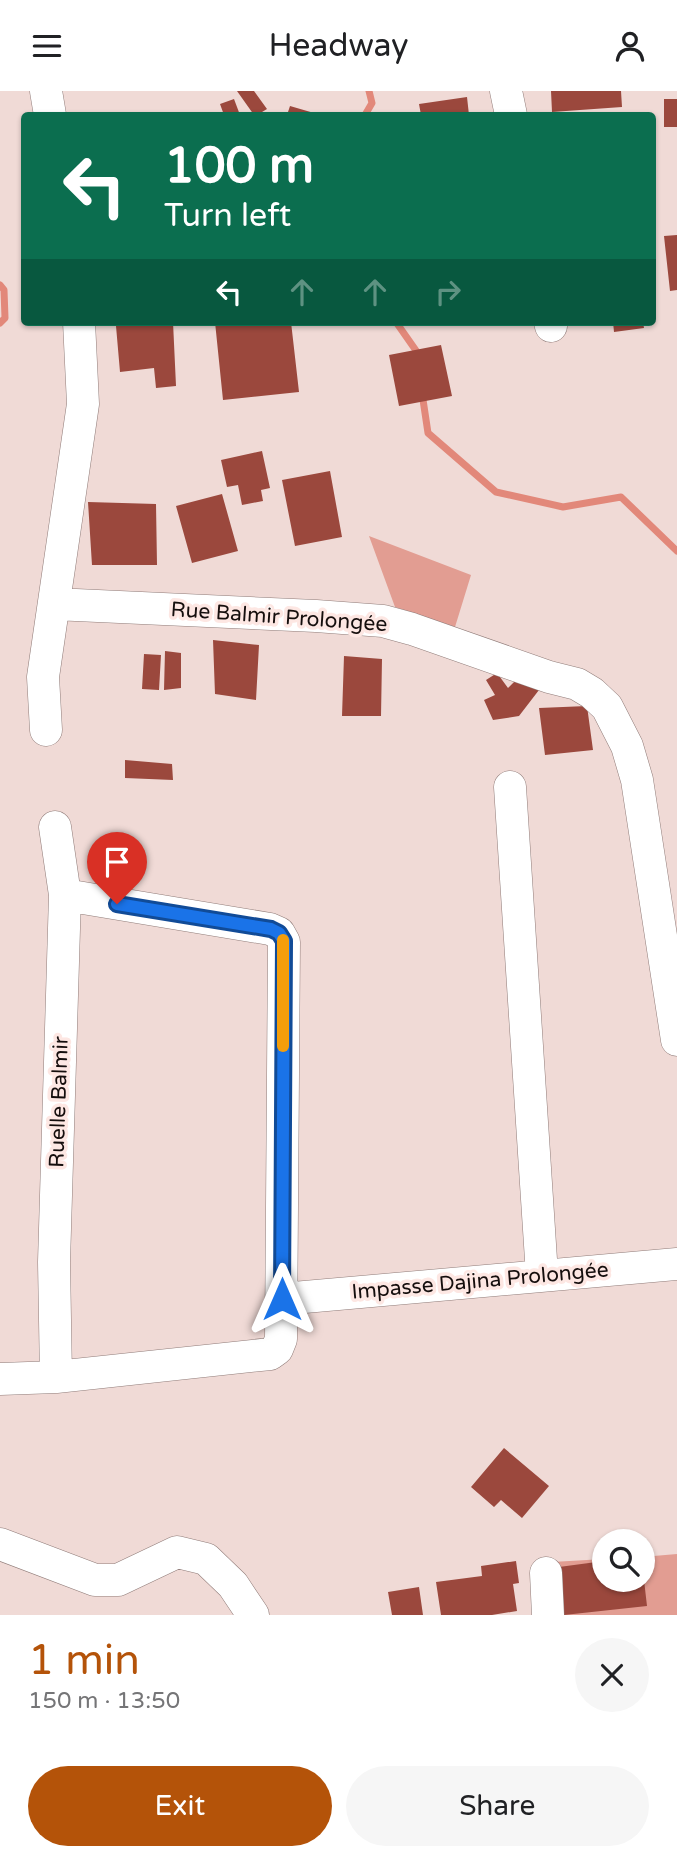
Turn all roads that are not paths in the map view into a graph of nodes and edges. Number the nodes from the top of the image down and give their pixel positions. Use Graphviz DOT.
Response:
graph roads {
  1 [pos="46,91"];
  2 [pos="506,91"];
  3 [pos="50,112"];
  4 [pos="510,112"];
  5 [pos="79,326"];
  6 [pos="54,604"];
  7 [pos="46,730"];
  8 [pos="510,787"];
  9 [pos="55,827"];
  10 [pos="65,895"];
  11 [pos="677,1040"];
  12 [pos="677,1265"];
  13 [pos="542,1275"];
  14 [pos="282,1299"];
  15 [pos="56,1377"];
  16 [pos="0,1379"];
  17 [pos="0,1544"];
  18 [pos="546,1573"];
  19 [pos="253,1615"];
  20 [pos="548,1615"];
  1 -- 3 [label="street"];
  2 -- 4 [label="street"];
  5 -- 6 [label="street"];
  6 -- 7 [label="street"];
  6 -- 11 [label="street, Rue Balmir Prolongée"];
  8 -- 13 [label="street"];
  9 -- 10 [label="street, Ruelle Balmir"];
  10 -- 14 [label="street"];
  10 -- 15 [label="street, Ruelle Balmir"];
  12 -- 13 [label="street, Impasse Dajina Prolongée"];
  13 -- 14 [label="street, Impasse Dajina Prolongée"];
  14 -- 15 [label="street"];
  15 -- 16 [label="street"];
  17 -- 19 [label="street"];
  18 -- 20 [label="street"];
}
